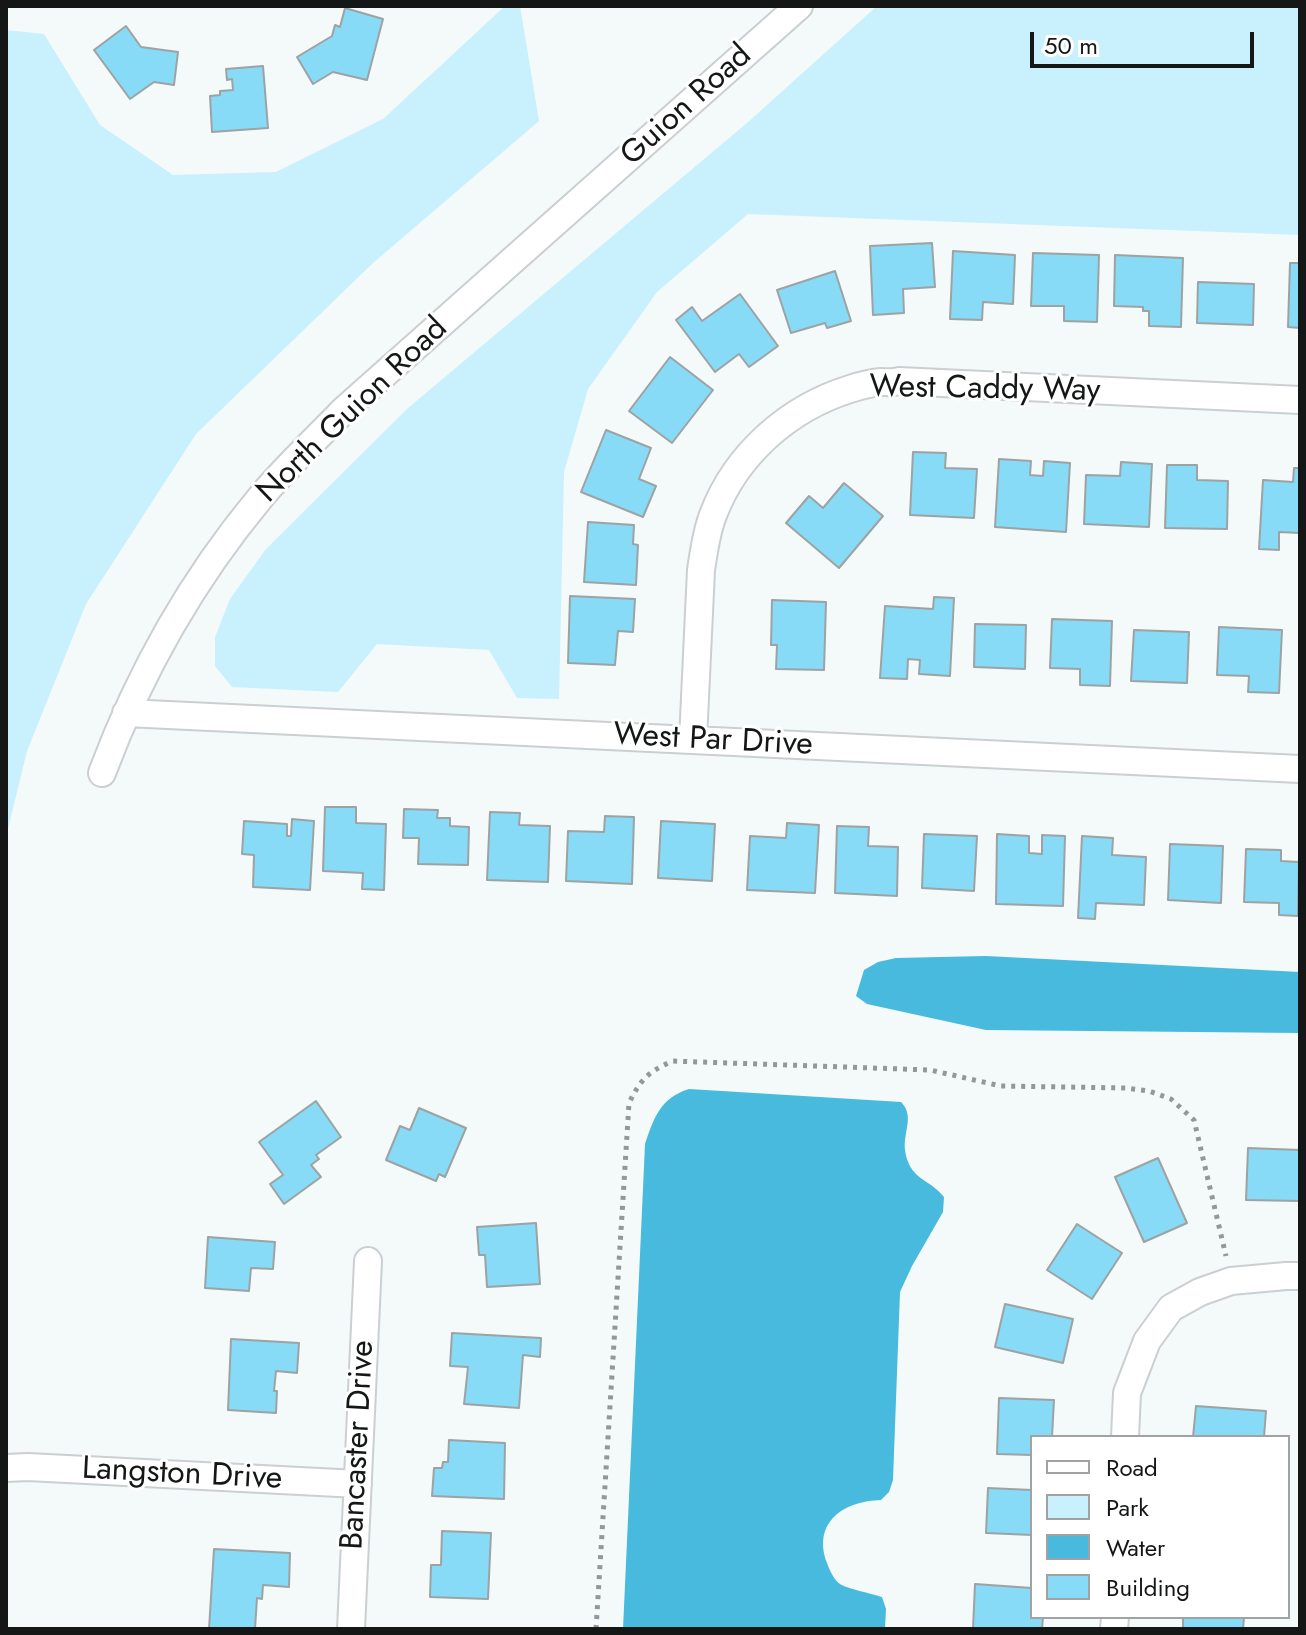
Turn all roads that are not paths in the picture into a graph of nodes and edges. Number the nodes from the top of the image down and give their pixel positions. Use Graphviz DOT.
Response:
graph roads {
  1 [pos="799,6"];
  2 [pos="575,206"];
  3 [pos="1300,400"];
  4 [pos="126,713"];
  5 [pos="693,740"];
  6 [pos="1300,769"];
  7 [pos="102,773"];
  8 [pos="368,1261"];
  9 [pos="1300,1276"];
  10 [pos="1125,1435"];
  11 [pos="6,1468"];
  12 [pos="358,1484"];
  13 [pos="351,1629"];
  1 -- 2 [label="street, Guion Road"];
  2 -- 4 [label="street, North Guion Road"];
  3 -- 5 [label="street, West Caddy Way"];
  4 -- 5 [label="street, West Par Drive"];
  4 -- 7 [label="street, North Guion Road"];
  5 -- 6 [label="street, West Par Drive"];
  8 -- 12 [label="street, Bancaster Drive"];
  9 -- 10 [label="street"];
  11 -- 12 [label="street, Langston Drive"];
  12 -- 13 [label="street, Bancaster Drive"];
}
